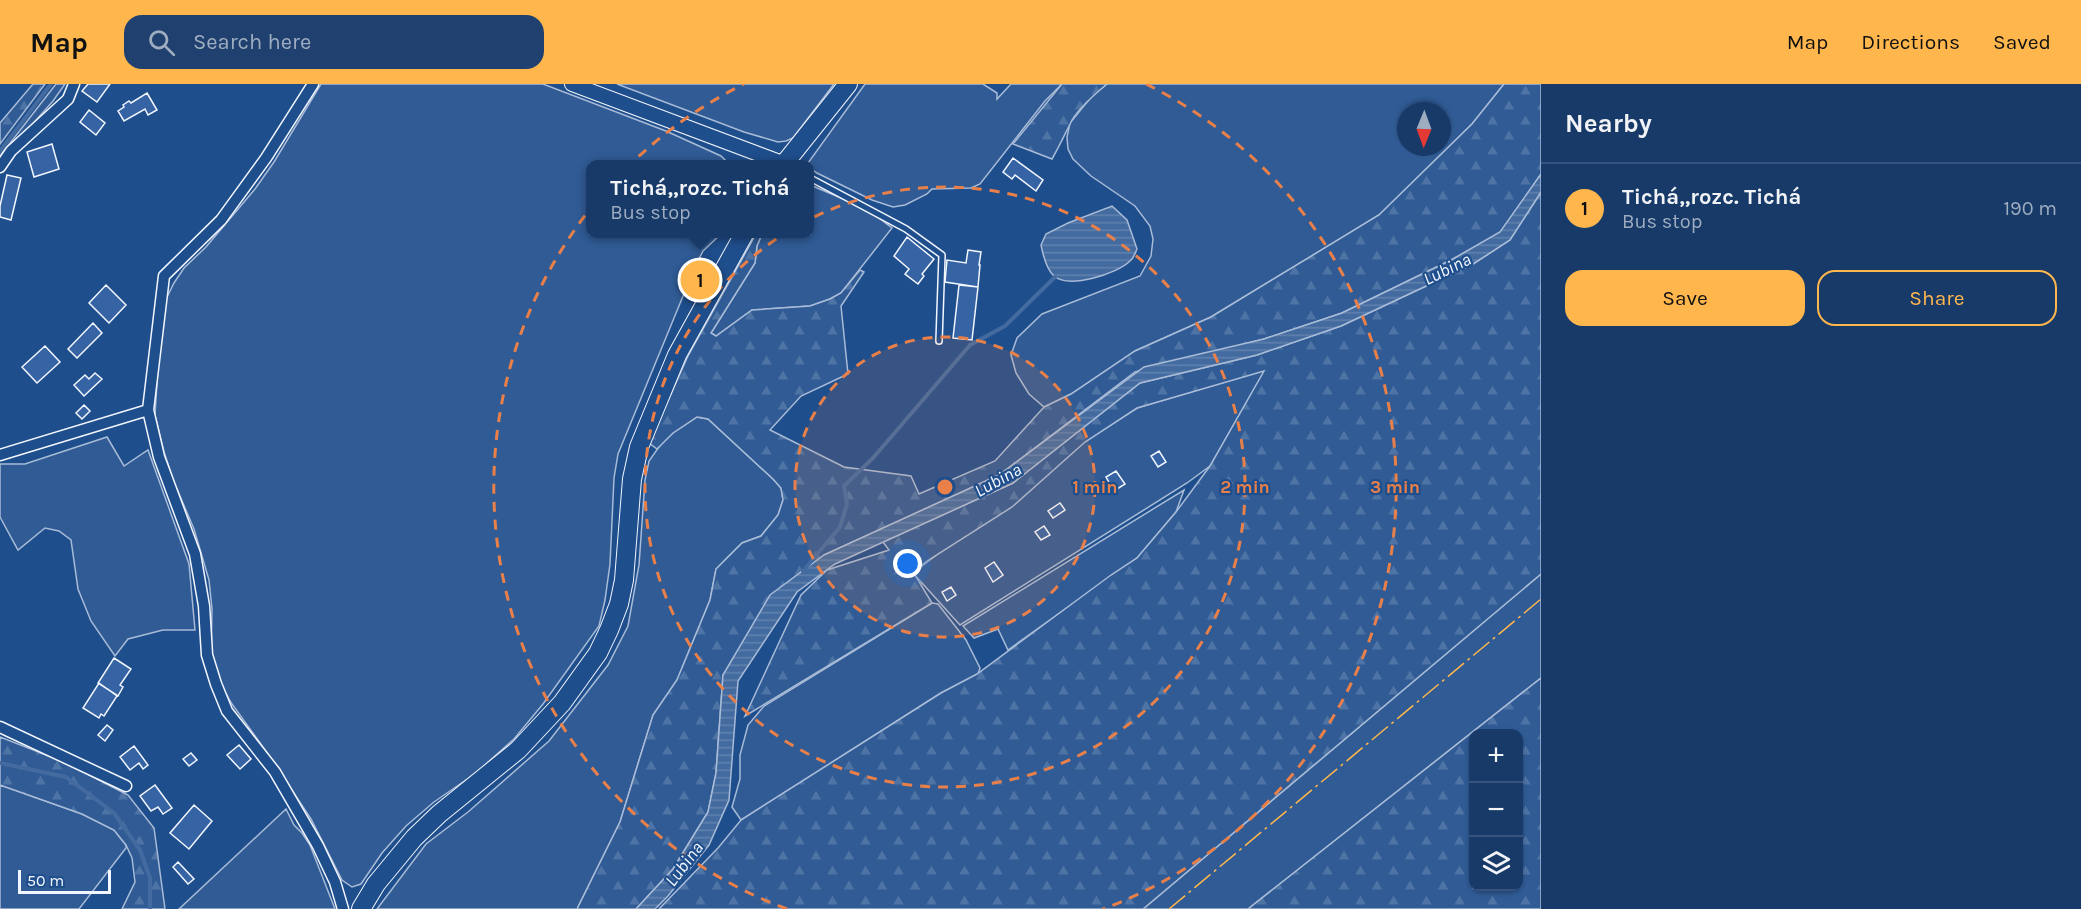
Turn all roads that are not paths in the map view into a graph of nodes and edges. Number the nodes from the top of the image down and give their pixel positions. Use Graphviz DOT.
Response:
graph roads {
  1 [pos="74,84"];
  2 [pos="314,84"];
  3 [pos="572,84"];
  4 [pos="848,84"];
  5 [pos="774,160"];
  6 [pos="788,160"];
  7 [pos="0,167"];
  8 [pos="814,180"];
  9 [pos="742,238"];
  10 [pos="939,341"];
  11 [pos="148,410"];
  12 [pos="0,455"];
  13 [pos="0,727"];
  14 [pos="126,786"];
  15 [pos="343,909"];
  16 [pos="361,909"];
  1 -- 7 [label="street"];
  2 -- 11 [label="street"];
  3 -- 5 [label="street"];
  4 -- 6 [label="main road"];
  8 -- 10 [label="lane"];
  9 -- 16 [label="main road"];
  11 -- 12 [label="street"];
  11 -- 15 [label="street"];
  13 -- 14 [label="street"];
}
